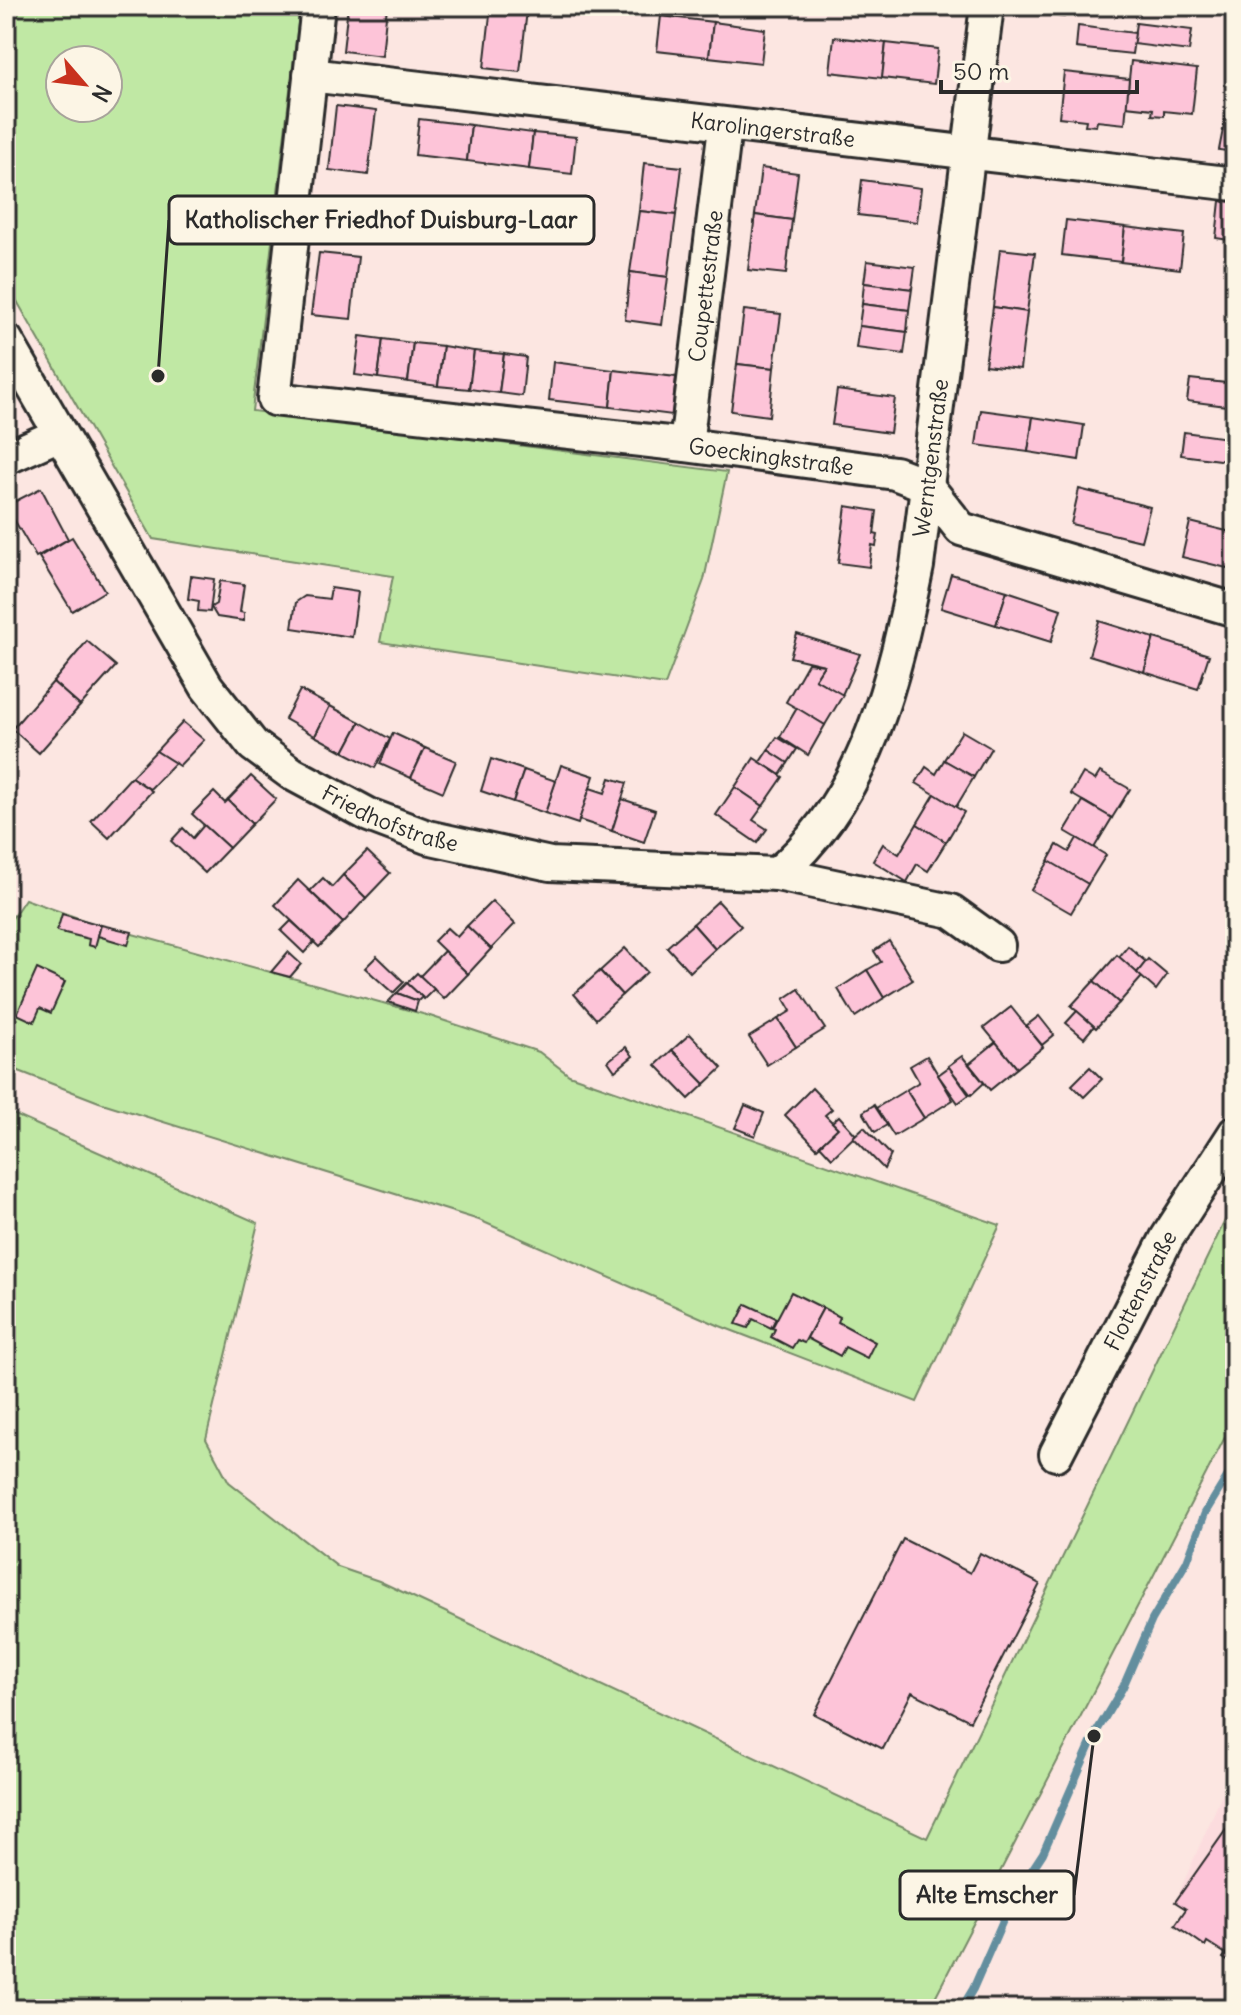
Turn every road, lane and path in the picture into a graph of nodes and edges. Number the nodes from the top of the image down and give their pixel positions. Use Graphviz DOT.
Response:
graph roads {
  1 [pos="318,6"];
  2 [pos="987,6"];
  3 [pos="310,75"];
  4 [pos="725,127"];
  5 [pos="971,151"];
  6 [pos="1235,184"];
  7 [pos="6,340"];
  8 [pos="60,434"];
  9 [pos="686,445"];
  10 [pos="6,458"];
  11 [pos="926,485"];
  12 [pos="1235,610"];
  13 [pos="777,874"];
  14 [pos="998,945"];
  15 [pos="1235,1133"];
  16 [pos="1056,1454"];
  1 -- 3 [label="street"];
  2 -- 5 [label="street, Werntgenstraße"];
  3 -- 4 [label="street, Karolingerstraße"];
  3 -- 9 [label="street, Goeckingkstraße"];
  4 -- 5 [label="street, Karolingerstraße"];
  4 -- 9 [label="street, Coupettestraße"];
  5 -- 6 [label="street, Karolingerstraße"];
  5 -- 11 [label="street, Werntgenstraße"];
  7 -- 8 [label="street, Friedhofstraße"];
  8 -- 10 [label="street"];
  8 -- 13 [label="street, Friedhofstraße"];
  9 -- 11 [label="street, Goeckingkstraße"];
  11 -- 12 [label="street"];
  11 -- 13 [label="street, Werntgenstraße"];
  13 -- 14 [label="street, Friedhofstraße"];
  15 -- 16 [label="street, Flottenstraße"];
}
